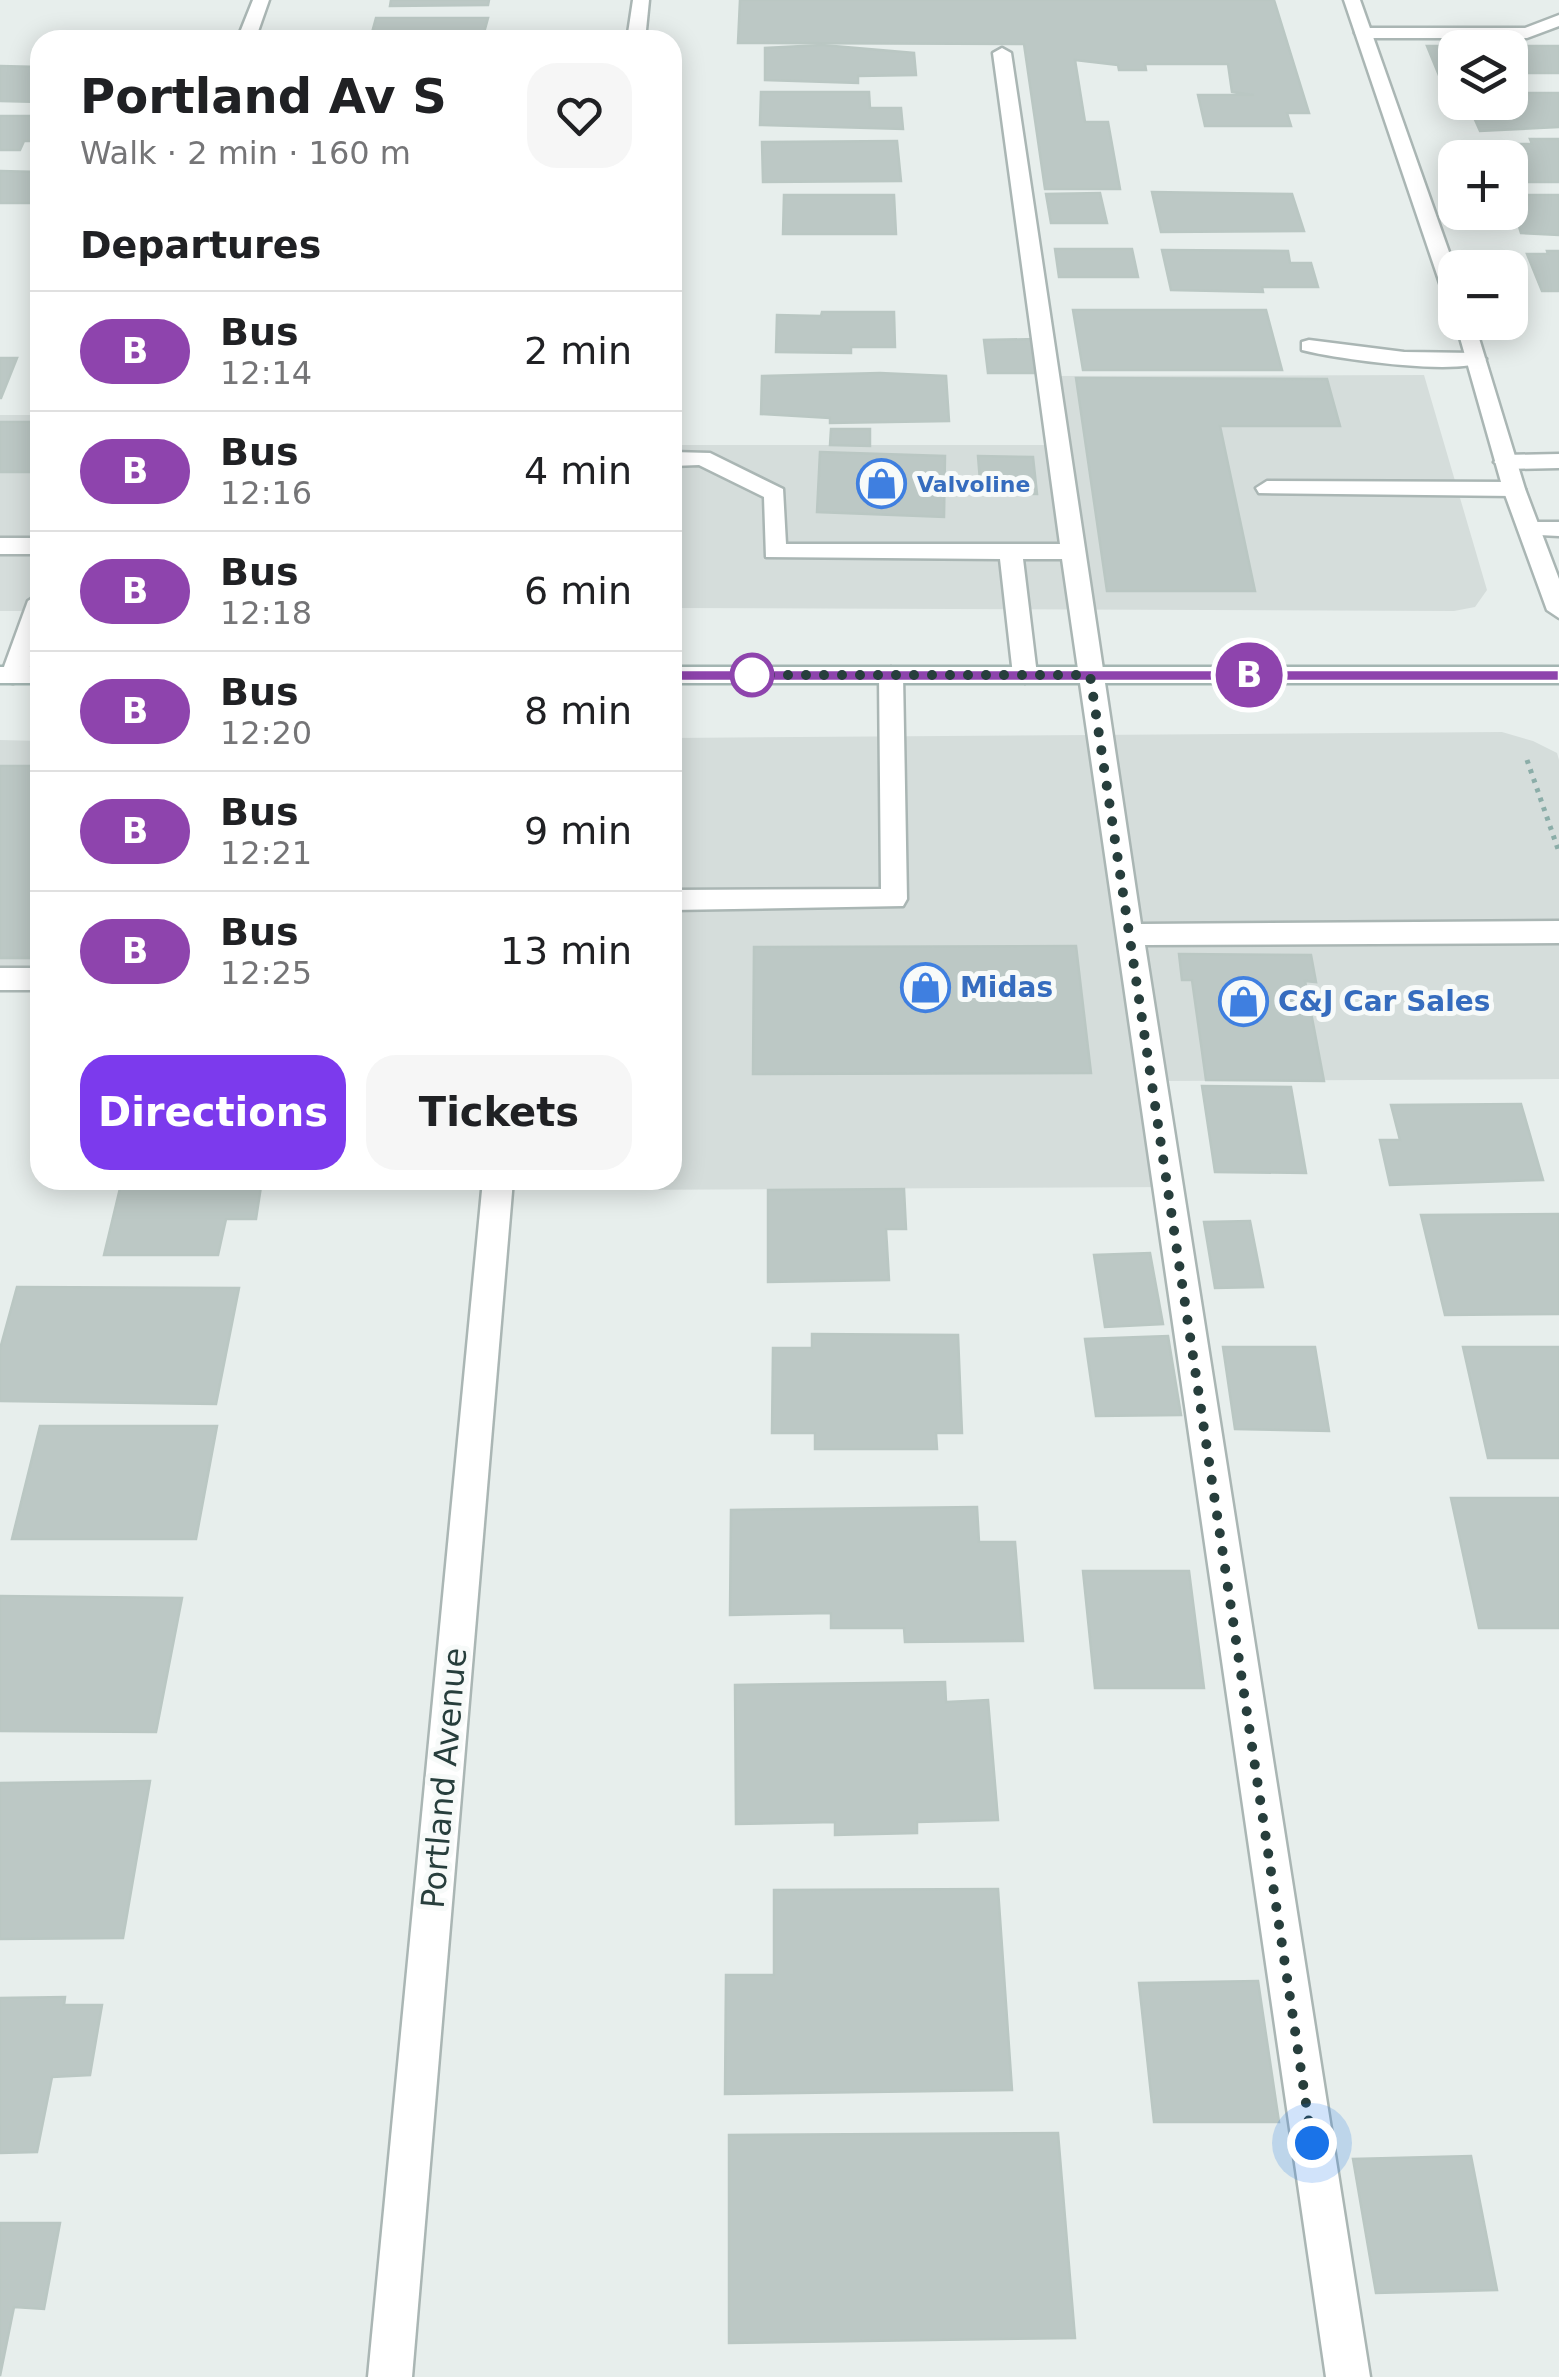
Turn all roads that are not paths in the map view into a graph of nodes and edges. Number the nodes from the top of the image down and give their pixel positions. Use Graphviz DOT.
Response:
graph roads {
  1 [pos="261,0"];
  2 [pos="640,0"];
  3 [pos="1352,0"];
  4 [pos="1559,20"];
  5 [pos="250,30"];
  6 [pos="637,30"];
  7 [pos="1364,33"];
  8 [pos="1002,53"];
  9 [pos="1439,250"];
  10 [pos="1470,340"];
  11 [pos="1309,346"];
  12 [pos="1476,360"];
  13 [pos="682,459"];
  14 [pos="1559,461"];
  15 [pos="1506,462"];
  16 [pos="1267,488"];
  17 [pos="1514,488"];
  18 [pos="1529,530"];
  19 [pos="1559,530"];
  20 [pos="0,546"];
  21 [pos="30,546"];
  22 [pos="1010,551"];
  23 [pos="1072,551"];
  24 [pos="1559,610"];
  25 [pos="30,623"];
  26 [pos="6,675"];
  27 [pos="682,675"];
  28 [pos="891,675"];
  29 [pos="1025,675"];
  30 [pos="1090,675"];
  31 [pos="1559,675"];
  32 [pos="682,900"];
  33 [pos="1559,932"];
  34 [pos="1130,936"];
  35 [pos="0,979"];
  36 [pos="30,979"];
  37 [pos="497,1190"];
  38 [pos="390,2377"];
  39 [pos="1348,2377"];
  1 -- 5 [label="street"];
  2 -- 6 [label="street"];
  3 -- 7 [label="street"];
  4 -- 7 [label="street"];
  7 -- 9 [label="street"];
  8 -- 23 [label="street"];
  10 -- 12 [label="street"];
  11 -- 12 [label="street"];
  12 -- 15 [label="street"];
  13 -- 22 [label="street"];
  14 -- 15 [label="street"];
  15 -- 17 [label="street"];
  16 -- 17 [label="street"];
  17 -- 18 [label="street"];
  18 -- 19 [label="street"];
  18 -- 24 [label="street"];
  20 -- 21 [label="street"];
  22 -- 23 [label="street"];
  22 -- 29 [label="street"];
  23 -- 30 [label="street"];
  25 -- 26 [label="street"];
  27 -- 28 [label="street"];
  28 -- 29 [label="street"];
  28 -- 32 [label="street"];
  29 -- 30 [label="street"];
  30 -- 31 [label="street"];
  30 -- 34 [label="street"];
  33 -- 34 [label="street"];
  34 -- 39 [label="street"];
  35 -- 36 [label="street"];
  37 -- 38 [label="street, Portland Avenue"];
}
